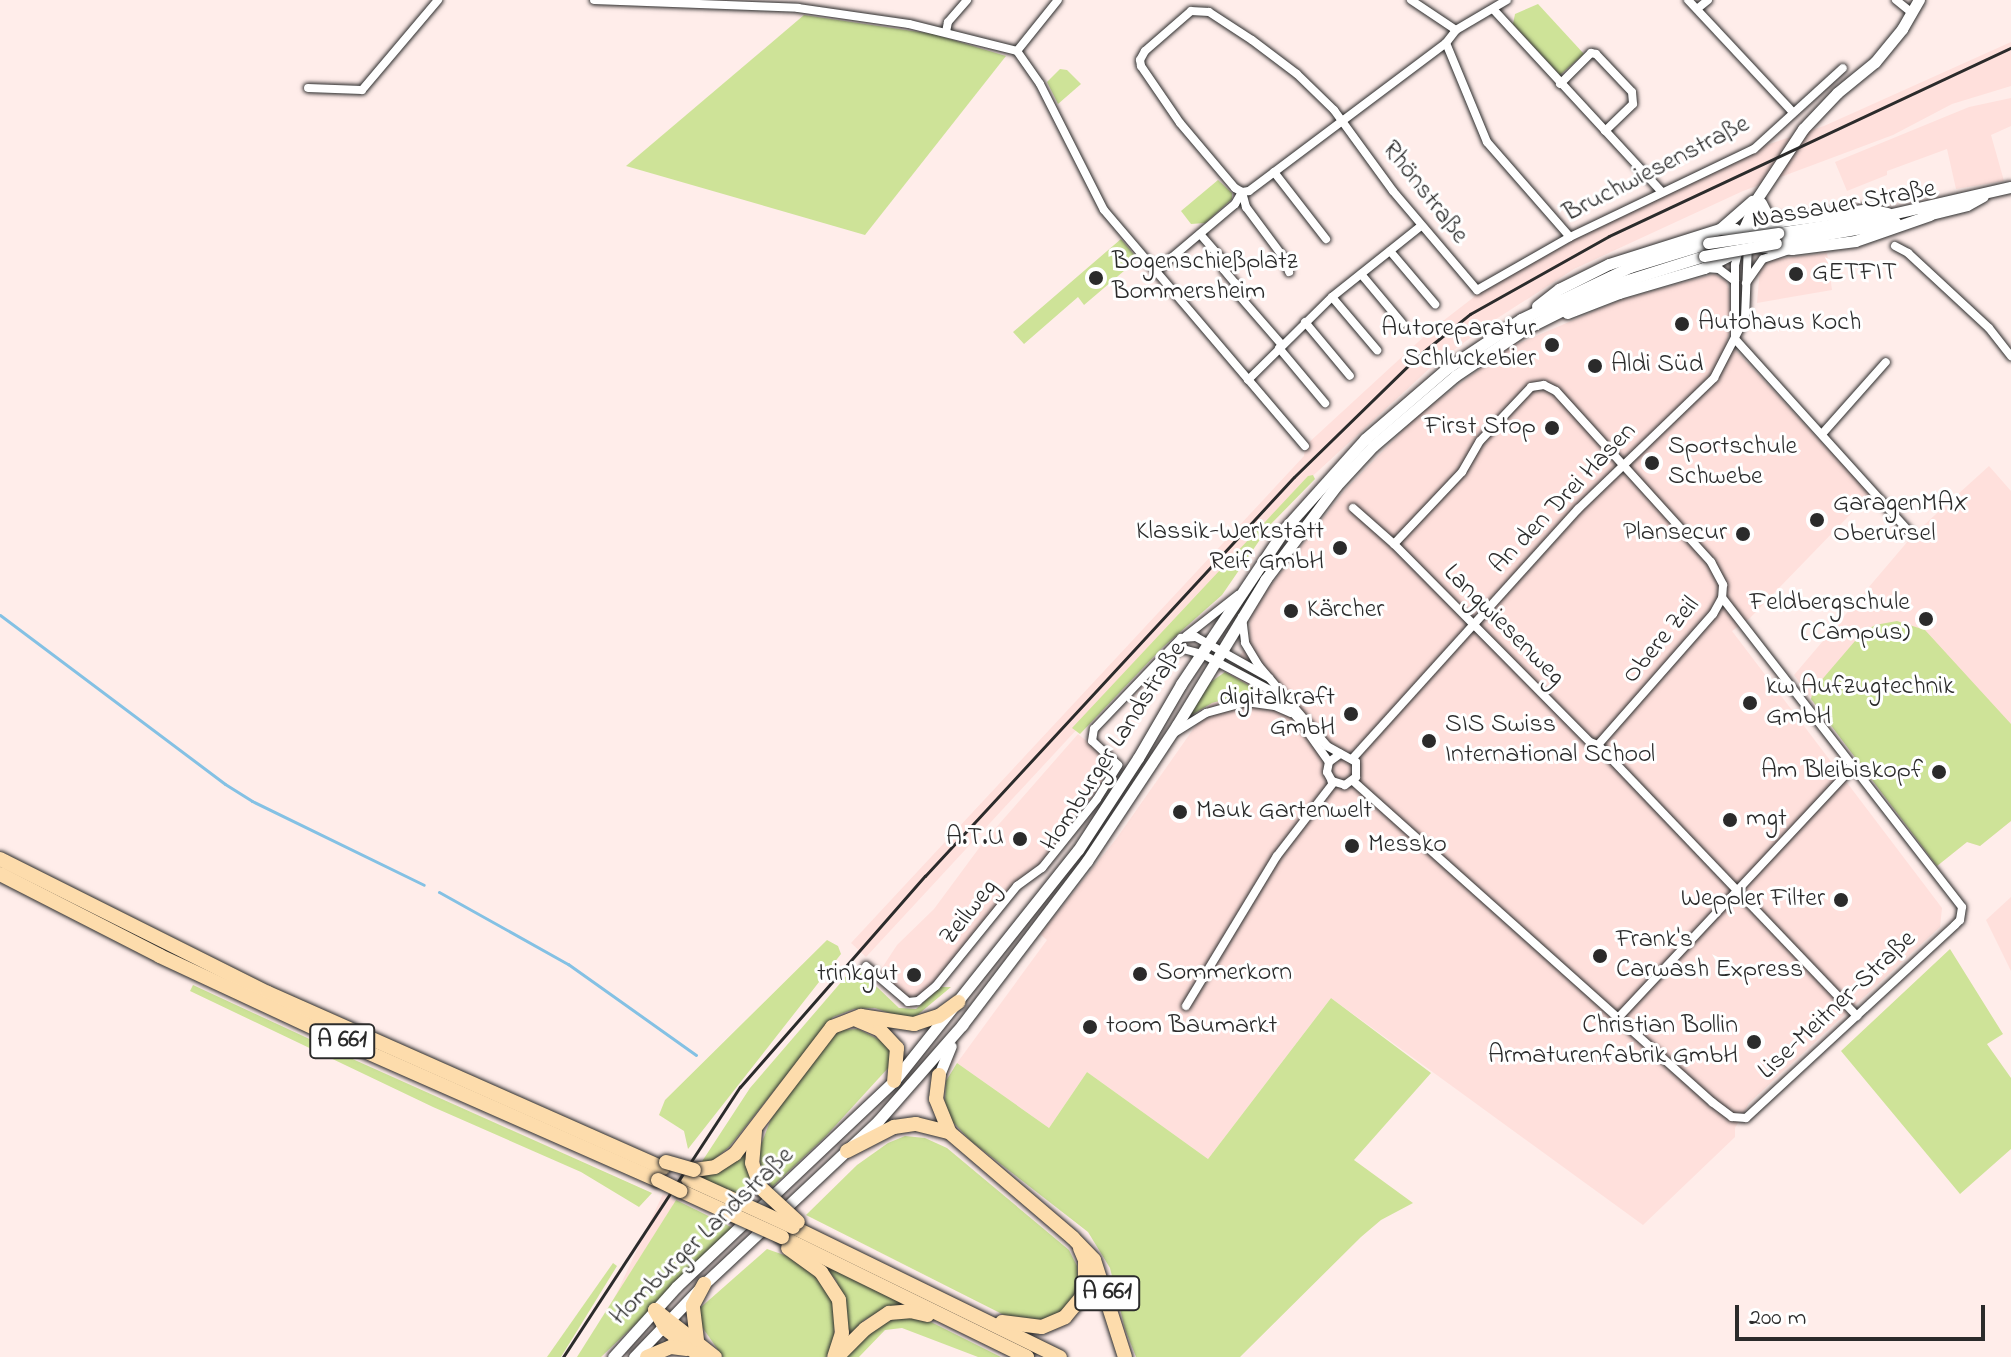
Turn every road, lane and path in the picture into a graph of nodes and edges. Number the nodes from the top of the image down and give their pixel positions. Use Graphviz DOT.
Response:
graph roads {
  1 [pos="438,0"];
  2 [pos="594,0"];
  3 [pos="967,0"];
  4 [pos="1058,0"];
  5 [pos="1411,0"];
  6 [pos="1507,0"];
  7 [pos="1688,0"];
  8 [pos="1708,0"];
  9 [pos="1896,0"];
  10 [pos="1919,0"];
  11 [pos="1910,7"];
  12 [pos="1493,9"];
  13 [pos="1697,9"];
  14 [pos="1456,30"];
  15 [pos="946,32"];
  16 [pos="1446,43"];
  17 [pos="1017,51"];
  18 [pos="1843,68"];
  19 [pos="1560,84"];
  20 [pos="308,88"];
  21 [pos="1792,111"];
  22 [pos="1342,119"];
  23 [pos="1605,131"];
  24 [pos="1274,172"];
  25 [pos="1768,182"];
  26 [pos="2011,187"];
  27 [pos="1242,192"];
  28 [pos="1662,192"];
  29 [pos="1990,192"];
  30 [pos="1761,203"];
  31 [pos="1930,215"];
  32 [pos="1421,226"];
  33 [pos="1720,229"];
  34 [pos="1778,232"];
  35 [pos="1200,234"];
  36 [pos="1748,234"];
  37 [pos="1570,237"];
  38 [pos="1326,239"];
  39 [pos="1708,243"];
  40 [pos="1895,246"];
  41 [pos="1792,249"];
  42 [pos="1739,250"];
  43 [pos="1390,251"];
  44 [pos="1704,262"];
  45 [pos="1157,270"];
  46 [pos="1289,272"];
  47 [pos="1361,274"];
  48 [pos="1735,281"];
  49 [pos="1745,284"];
  50 [pos="1477,290"];
  51 [pos="1332,297"];
  52 [pos="1435,304"];
  53 [pos="1305,322"];
  54 [pos="1402,323"];
  55 [pos="1523,324"];
  56 [pos="1735,339"];
  57 [pos="1280,347"];
  58 [pos="1377,350"];
  59 [pos="2010,354"];
  60 [pos="1886,362"];
  61 [pos="1350,376"];
  62 [pos="1248,380"];
  63 [pos="1325,403"];
  64 [pos="1822,434"];
  65 [pos="1305,446"];
  66 [pos="1622,463"];
  67 [pos="1353,508"];
  68 [pos="1910,533"];
  69 [pos="1394,544"];
  70 [pos="1239,595"];
  71 [pos="1722,598"];
  72 [pos="1242,615"];
  73 [pos="1472,623"];
  74 [pos="1186,636"];
  75 [pos="1206,648"];
  76 [pos="1218,655"];
  77 [pos="1166,656"];
  78 [pos="1269,678"];
  79 [pos="1297,717"];
  80 [pos="1170,735"];
  81 [pos="1598,745"];
  82 [pos="1340,754"];
  83 [pos="1353,758"];
  84 [pos="1329,762"];
  85 [pos="1853,767"];
  86 [pos="1353,781"];
  87 [pos="1334,782"];
  88 [pos="0,859"];
  89 [pos="0,874"];
  90 [pos="1737,891"];
  91 [pos="866,966"];
  92 [pos="958,1002"];
  93 [pos="1186,1006"];
  94 [pos="1857,1016"];
  95 [pos="1618,1018"];
  96 [pos="849,1019"];
  97 [pos="962,1025"];
  98 [pos="939,1075"];
  99 [pos="894,1081"];
  100 [pos="756,1128"];
  101 [pos="949,1132"];
  102 [pos="847,1151"];
  103 [pos="662,1170"];
  104 [pos="688,1180"];
  105 [pos="737,1209"];
  106 [pos="788,1232"];
  107 [pos="1073,1238"];
  108 [pos="704,1284"];
  109 [pos="655,1310"];
  110 [pos="974,1315"];
  111 [pos="666,1321"];
  112 [pos="959,1324"];
  113 [pos="697,1349"];
  114 [pos="613,1357"];
  115 [pos="634,1357"];
  116 [pos="647,1357"];
  117 [pos="715,1357"];
  118 [pos="836,1357"];
  119 [pos="1027,1357"];
  120 [pos="1060,1357"];
  121 [pos="1125,1357"];
  1 -- 20 [label="street"];
  2 -- 15 [label="street"];
  3 -- 15 [label="street"];
  4 -- 17 [label="street"];
  5 -- 14 [label="street"];
  6 -- 12 [label="street"];
  7 -- 13 [label="street"];
  8 -- 13 [label="street"];
  9 -- 11 [label="street"];
  10 -- 11 [label="main road"];
  11 -- 25 [label="main road"];
  12 -- 14 [label="street"];
  12 -- 19 [label="street"];
  13 -- 21 [label="street"];
  14 -- 16 [label="street"];
  15 -- 17 [label="street"];
  16 -- 22 [label="street"];
  16 -- 37 [label="street"];
  17 -- 45 [label="street"];
  18 -- 21 [label="street, Bruchwiesenstraße"];
  19 -- 23 [label="street"];
  19 -- 23 [label="street"];
  21 -- 28 [label="street, Bruchwiesenstraße"];
  22 -- 24 [label="street"];
  22 -- 27 [label="street, Rhönstraße"];
  22 -- 32 [label="street, Rhönstraße"];
  23 -- 28 [label="street"];
  24 -- 27 [label="street"];
  24 -- 38 [label="street"];
  25 -- 30 [label="main road"];
  25 -- 33 [label="main road"];
  25 -- 36 [label="main road"];
  26 -- 29 [label="main road, Nassauer Straße"];
  27 -- 35 [label="street"];
  27 -- 46 [label="street"];
  28 -- 37 [label="street, Bruchwiesenstraße"];
  29 -- 31 [label="main road, Nassauer Straße"];
  29 -- 34 [label="main road, Nassauer Straße"];
  30 -- 34 [label="main road"];
  30 -- 36 [label="main road"];
  31 -- 34 [label="main road, Nassauer Straße"];
  31 -- 41 [label="main road"];
  32 -- 43 [label="street"];
  32 -- 50 [label="street, Rhönstraße"];
  33 -- 36 [label="main road"];
  33 -- 55 [label="main road"];
  34 -- 36 [label="main road"];
  34 -- 39 [label="main road, Nassauer Straße, bridge"];
  34 -- 44 [label="main road, Nassauer Straße, bridge"];
  35 -- 45 [label="street"];
  35 -- 57 [label="street"];
  36 -- 41 [label="main road"];
  36 -- 42 [label="main road"];
  36 -- 49 [label="street, An den Drei Hasen"];
  37 -- 50 [label="street, Bruchwiesenstraße"];
  39 -- 55 [label="main road, Homburger Landstraße"];
  40 -- 59 [label="street"];
  41 -- 49 [label="street"];
  42 -- 44 [label="main road"];
  42 -- 48 [label="street, An den Drei Hasen"];
  43 -- 47 [label="street"];
  43 -- 52 [label="street"];
  44 -- 48 [label="street"];
  44 -- 55 [label="main road, Homburger Landstraße"];
  45 -- 62 [label="street"];
  47 -- 51 [label="street"];
  47 -- 54 [label="street"];
  48 -- 56 [label="street, An den Drei Hasen"];
  49 -- 56 [label="street, An den Drei Hasen"];
  51 -- 53 [label="street"];
  51 -- 58 [label="street"];
  53 -- 57 [label="street"];
  53 -- 61 [label="street"];
  55 -- 70 [label="main road, Homburger Landstraße"];
  55 -- 72 [label="main road, Homburger Landstraße"];
  56 -- 64 [label="street"];
  56 -- 66 [label="street, An den Drei Hasen"];
  57 -- 62 [label="street"];
  57 -- 63 [label="street"];
  60 -- 64 [label="street"];
  62 -- 65 [label="street"];
  64 -- 68 [label="street"];
  66 -- 69 [label="street"];
  66 -- 71 [label="street"];
  66 -- 73 [label="street, An den Drei Hasen"];
  67 -- 69 [label="street, Langwiesenweg"];
  69 -- 73 [label="street, Langwiesenweg"];
  70 -- 74 [label="street, Zeilweg"];
  70 -- 75 [label="main road, Homburger Landstraße"];
  71 -- 81 [label="street, Obere Zeil"];
  71 -- 85 [label="street"];
  72 -- 76 [label="main road, Homburger Landstraße"];
  72 -- 78 [label="street"];
  73 -- 81 [label="street, Langwiesenweg"];
  73 -- 83 [label="street, An den Drei Hasen"];
  74 -- 75 [label="street"];
  74 -- 77 [label="street, Zeilweg"];
  75 -- 76 [label="street"];
  75 -- 77 [label="street"];
  75 -- 92 [label="main road, Homburger Landstraße"];
  76 -- 78 [label="street"];
  76 -- 79 [label="street"];
  76 -- 80 [label="main road, Homburger Landstraße"];
  77 -- 91 [label="street, Zeilweg"];
  78 -- 82 [label="street"];
  79 -- 80 [label="street"];
  79 -- 84 [label="street"];
  80 -- 97 [label="main road, Homburger Landstraße"];
  81 -- 90 [label="street, Langwiesenweg"];
  82 -- 83 [label="street"];
  82 -- 84 [label="street"];
  83 -- 86 [label="street"];
  84 -- 87 [label="street"];
  85 -- 90 [label="street"];
  85 -- 94 [label="street, Lise-Meitner-Straße"];
  86 -- 87 [label="street"];
  86 -- 95 [label="street"];
  87 -- 93 [label="street"];
  88 -- 103 [label="highway, A 661"];
  89 -- 103 [label="highway, A 661"];
  90 -- 94 [label="street, Langwiesenweg"];
  90 -- 95 [label="street"];
  92 -- 96 [label="highway"];
  92 -- 99 [label="main road, Homburger Landstraße"];
  94 -- 95 [label="street, Lise-Meitner-Straße"];
  96 -- 99 [label="highway"];
  96 -- 100 [label="highway"];
  97 -- 98 [label="main road"];
  97 -- 102 [label="main road, Homburger Landstraße"];
  98 -- 101 [label="highway"];
  99 -- 109 [label="main road, Homburger Landstraße"];
  100 -- 104 [label="highway"];
  100 -- 106 [label="highway, bridge"];
  101 -- 102 [label="highway"];
  101 -- 107 [label="highway"];
  102 -- 108 [label="main road, Homburger Landstraße"];
  103 -- 104 [label="highway, A 661, bridge"];
  103 -- 104 [label="highway, bridge"];
  104 -- 105 [label="highway, A 661"];
  105 -- 106 [label="highway, A 661, bridge"];
  105 -- 106 [label="highway, A 661, bridge"];
  106 -- 110 [label="highway, A 661"];
  106 -- 112 [label="highway, A 661"];
  106 -- 118 [label="highway, A 661"];
  107 -- 110 [label="highway"];
  107 -- 121 [label="highway, A 661"];
  108 -- 111 [label="main road, Homburger Landstraße"];
  108 -- 113 [label="highway"];
  109 -- 111 [label="highway"];
  109 -- 114 [label="main road, Homburger Landstraße"];
  110 -- 120 [label="highway, A 661"];
  111 -- 113 [label="highway"];
  111 -- 115 [label="main road, Homburger Landstraße"];
  112 -- 118 [label="highway"];
  112 -- 119 [label="highway, A 661"];
  113 -- 116 [label="highway"];
  113 -- 117 [label="highway"];
}
